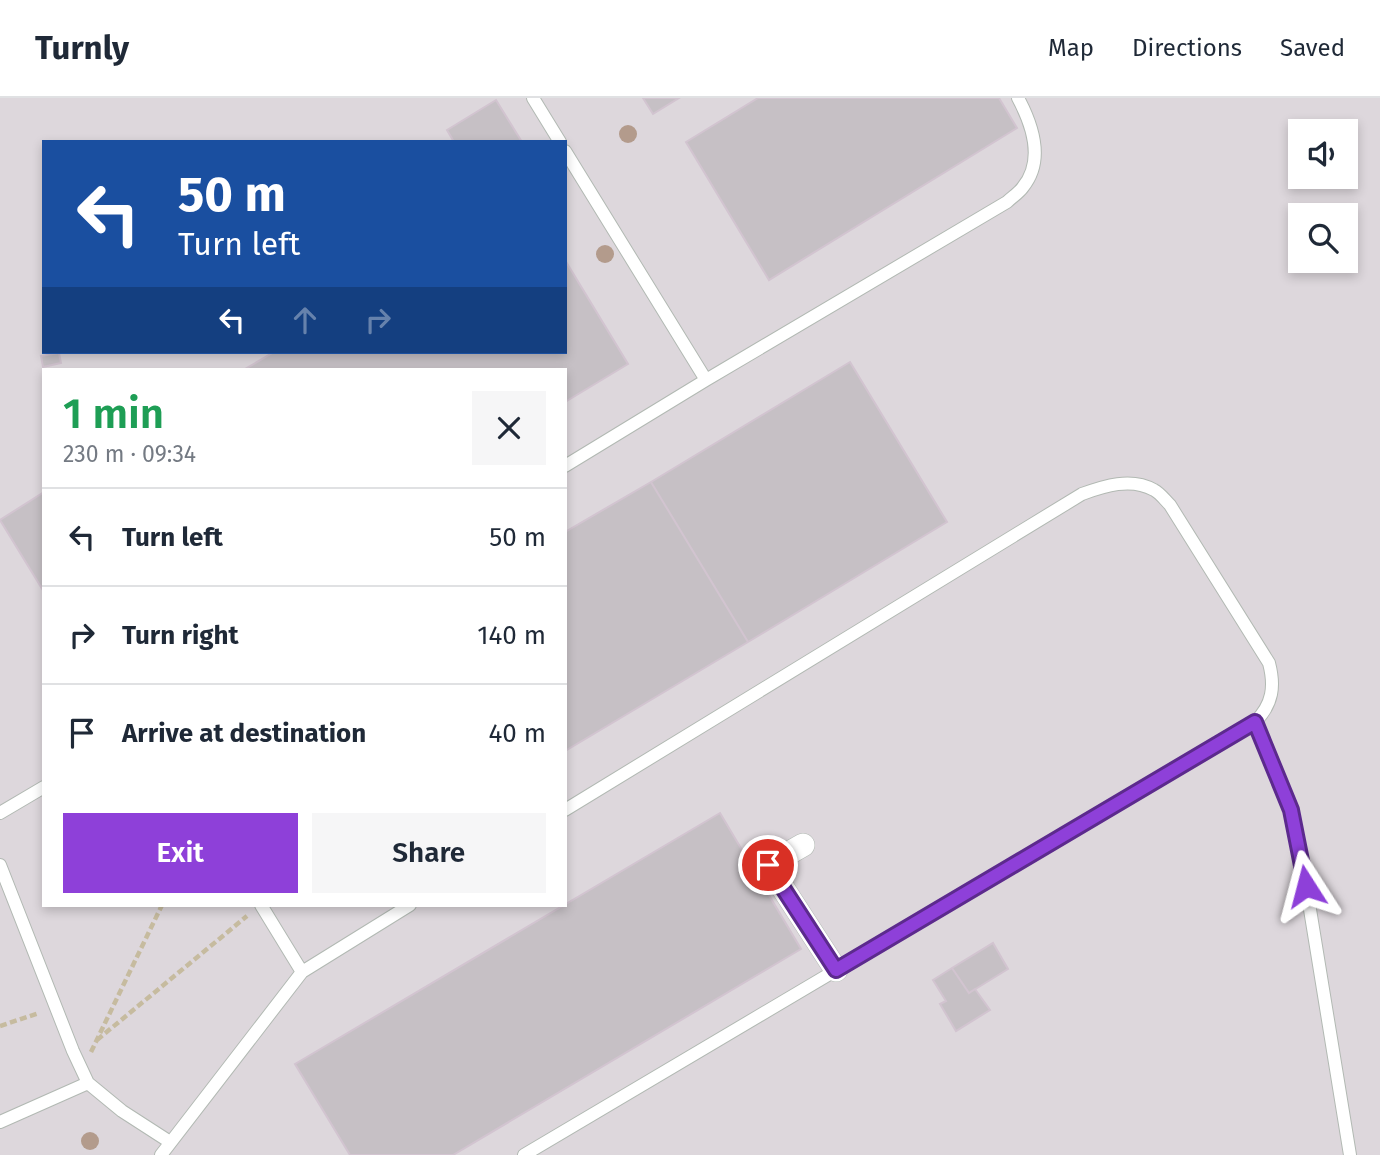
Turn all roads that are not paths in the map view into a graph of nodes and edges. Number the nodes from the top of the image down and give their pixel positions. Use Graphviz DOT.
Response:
graph roads {
  1 [pos="533,98"];
  2 [pos="1018,98"];
  3 [pos="559,140"];
  4 [pos="567,154"];
  5 [pos="706,380"];
  6 [pos="567,466"];
  7 [pos="1255,722"];
  8 [pos="42,788"];
  9 [pos="567,809"];
  10 [pos="0,813"];
  11 [pos="803,845"];
  12 [pos="0,865"];
  13 [pos="407,907"];
  14 [pos="258,908"];
  15 [pos="836,970"];
  16 [pos="302,972"];
  17 [pos="88,1083"];
  18 [pos="0,1122"];
  19 [pos="170,1142"];
  20 [pos="161,1155"];
  21 [pos="524,1155"];
  22 [pos="1350,1155"];
  1 -- 3 [label="lane"];
  2 -- 5 [label="lane"];
  4 -- 5 [label="lane"];
  5 -- 6 [label="lane"];
  7 -- 9 [label="lane"];
  7 -- 15 [label="lane"];
  7 -- 22 [label="lane"];
  8 -- 10 [label="lane"];
  11 -- 15 [label="street"];
  12 -- 17 [label="lane"];
  13 -- 16 [label="lane"];
  14 -- 16 [label="lane"];
  15 -- 21 [label="lane"];
  16 -- 19 [label="lane"];
  17 -- 18 [label="lane"];
  17 -- 19 [label="lane"];
  19 -- 20 [label="lane"];
}
